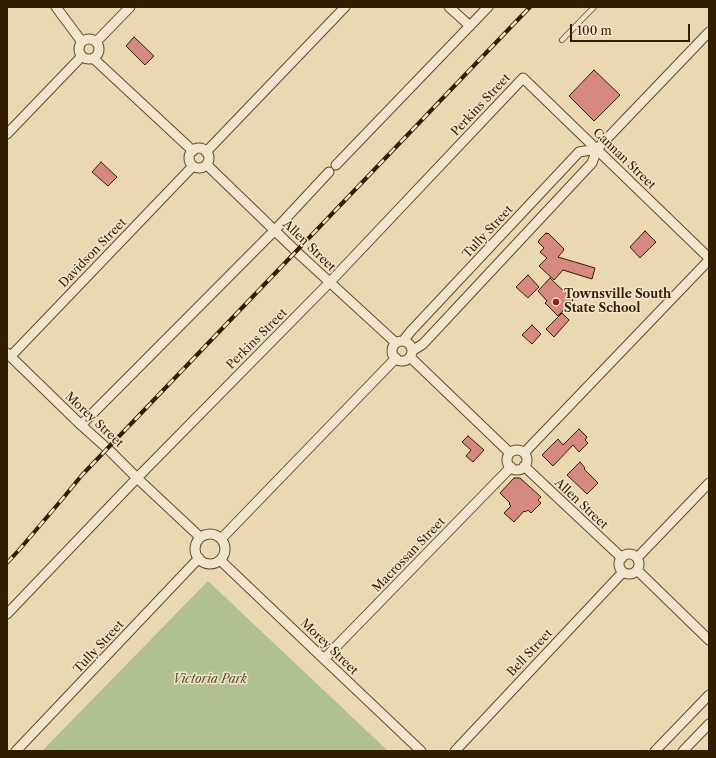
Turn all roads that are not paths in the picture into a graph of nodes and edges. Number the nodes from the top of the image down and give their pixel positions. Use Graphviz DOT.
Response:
graph roads {
  1 [pos="56,7"];
  2 [pos="130,7"];
  3 [pos="345,7"];
  4 [pos="449,7"];
  5 [pos="488,7"];
  6 [pos="594,7"];
  7 [pos="470,26"];
  8 [pos="709,32"];
  9 [pos="562,40"];
  10 [pos="82,42"];
  11 [pos="96,42"];
  12 [pos="82,56"];
  13 [pos="94,58"];
  14 [pos="523,78"];
  15 [pos="7,134"];
  16 [pos="596,149"];
  17 [pos="193,151"];
  18 [pos="206,152"];
  19 [pos="207,165"];
  20 [pos="336,165"];
  21 [pos="193,166"];
  22 [pos="329,172"];
  23 [pos="275,230"];
  24 [pos="709,259"];
  25 [pos="330,282"];
  26 [pos="399,342"];
  27 [pos="9,354"];
  28 [pos="411,354"];
  29 [pos="396,358"];
  30 [pos="81,425"];
  31 [pos="510,453"];
  32 [pos="524,453"];
  33 [pos="524,466"];
  34 [pos="510,467"];
  35 [pos="137,478"];
  36 [pos="709,483"];
  37 [pos="200,538"];
  38 [pos="222,539"];
  39 [pos="199,558"];
  40 [pos="622,558"];
  41 [pos="637,558"];
  42 [pos="220,560"];
  43 [pos="637,570"];
  44 [pos="623,572"];
  45 [pos="7,614"];
  46 [pos="709,640"];
  47 [pos="324,659"];
  48 [pos="709,695"];
  49 [pos="709,724"];
  50 [pos="16,751"];
  51 [pos="422,751"];
  52 [pos="454,751"];
  53 [pos="655,751"];
  54 [pos="683,751"];
  1 -- 10 [label="street"];
  2 -- 11 [label="street"];
  3 -- 18 [label="street"];
  4 -- 7 [label="street"];
  5 -- 7 [label="street"];
  6 -- 9 [label="lane"];
  7 -- 20 [label="street"];
  8 -- 16 [label="street"];
  10 -- 11 [label="street"];
  10 -- 12 [label="street"];
  11 -- 13 [label="street"];
  12 -- 13 [label="street"];
  12 -- 15 [label="street"];
  13 -- 17 [label="street"];
  14 -- 16 [label="street, Cannan Street"];
  14 -- 25 [label="street, Perkins Street"];
  16 -- 24 [label="street, Cannan Street"];
  16 -- 26 [label="street, Tully Street"];
  16 -- 28 [label="street"];
  17 -- 18 [label="street"];
  17 -- 21 [label="street"];
  18 -- 19 [label="street"];
  19 -- 21 [label="street"];
  19 -- 23 [label="street, Allen Street"];
  21 -- 27 [label="street, Davidson Street"];
  22 -- 23 [label="street"];
  23 -- 25 [label="street, Allen Street"];
  23 -- 30 [label="street"];
  24 -- 32 [label="street"];
  25 -- 26 [label="street, Allen Street"];
  25 -- 35 [label="street, Perkins Street"];
  26 -- 28 [label="street"];
  26 -- 29 [label="street"];
  27 -- 30 [label="street, Morey Street"];
  28 -- 29 [label="street"];
  28 -- 31 [label="street"];
  29 -- 38 [label="street"];
  30 -- 35 [label="street, Morey Street"];
  31 -- 32 [label="street"];
  31 -- 34 [label="street"];
  32 -- 33 [label="street"];
  33 -- 34 [label="street"];
  33 -- 40 [label="street, Allen Street"];
  34 -- 47 [label="street, Macrossan Street"];
  35 -- 37 [label="street, Morey Street"];
  35 -- 45 [label="street, Perkins Street"];
  36 -- 41 [label="street"];
  37 -- 38 [label="street"];
  37 -- 39 [label="street"];
  38 -- 42 [label="street"];
  39 -- 42 [label="street"];
  39 -- 50 [label="street, Tully Street"];
  40 -- 41 [label="street"];
  40 -- 44 [label="street"];
  41 -- 43 [label="street"];
  42 -- 47 [label="street, Morey Street"];
  43 -- 44 [label="street"];
  43 -- 46 [label="street"];
  44 -- 52 [label="street, Bell Street"];
  47 -- 51 [label="street, Morey Street"];
  48 -- 53 [label="street"];
  49 -- 54 [label="street"];
}
